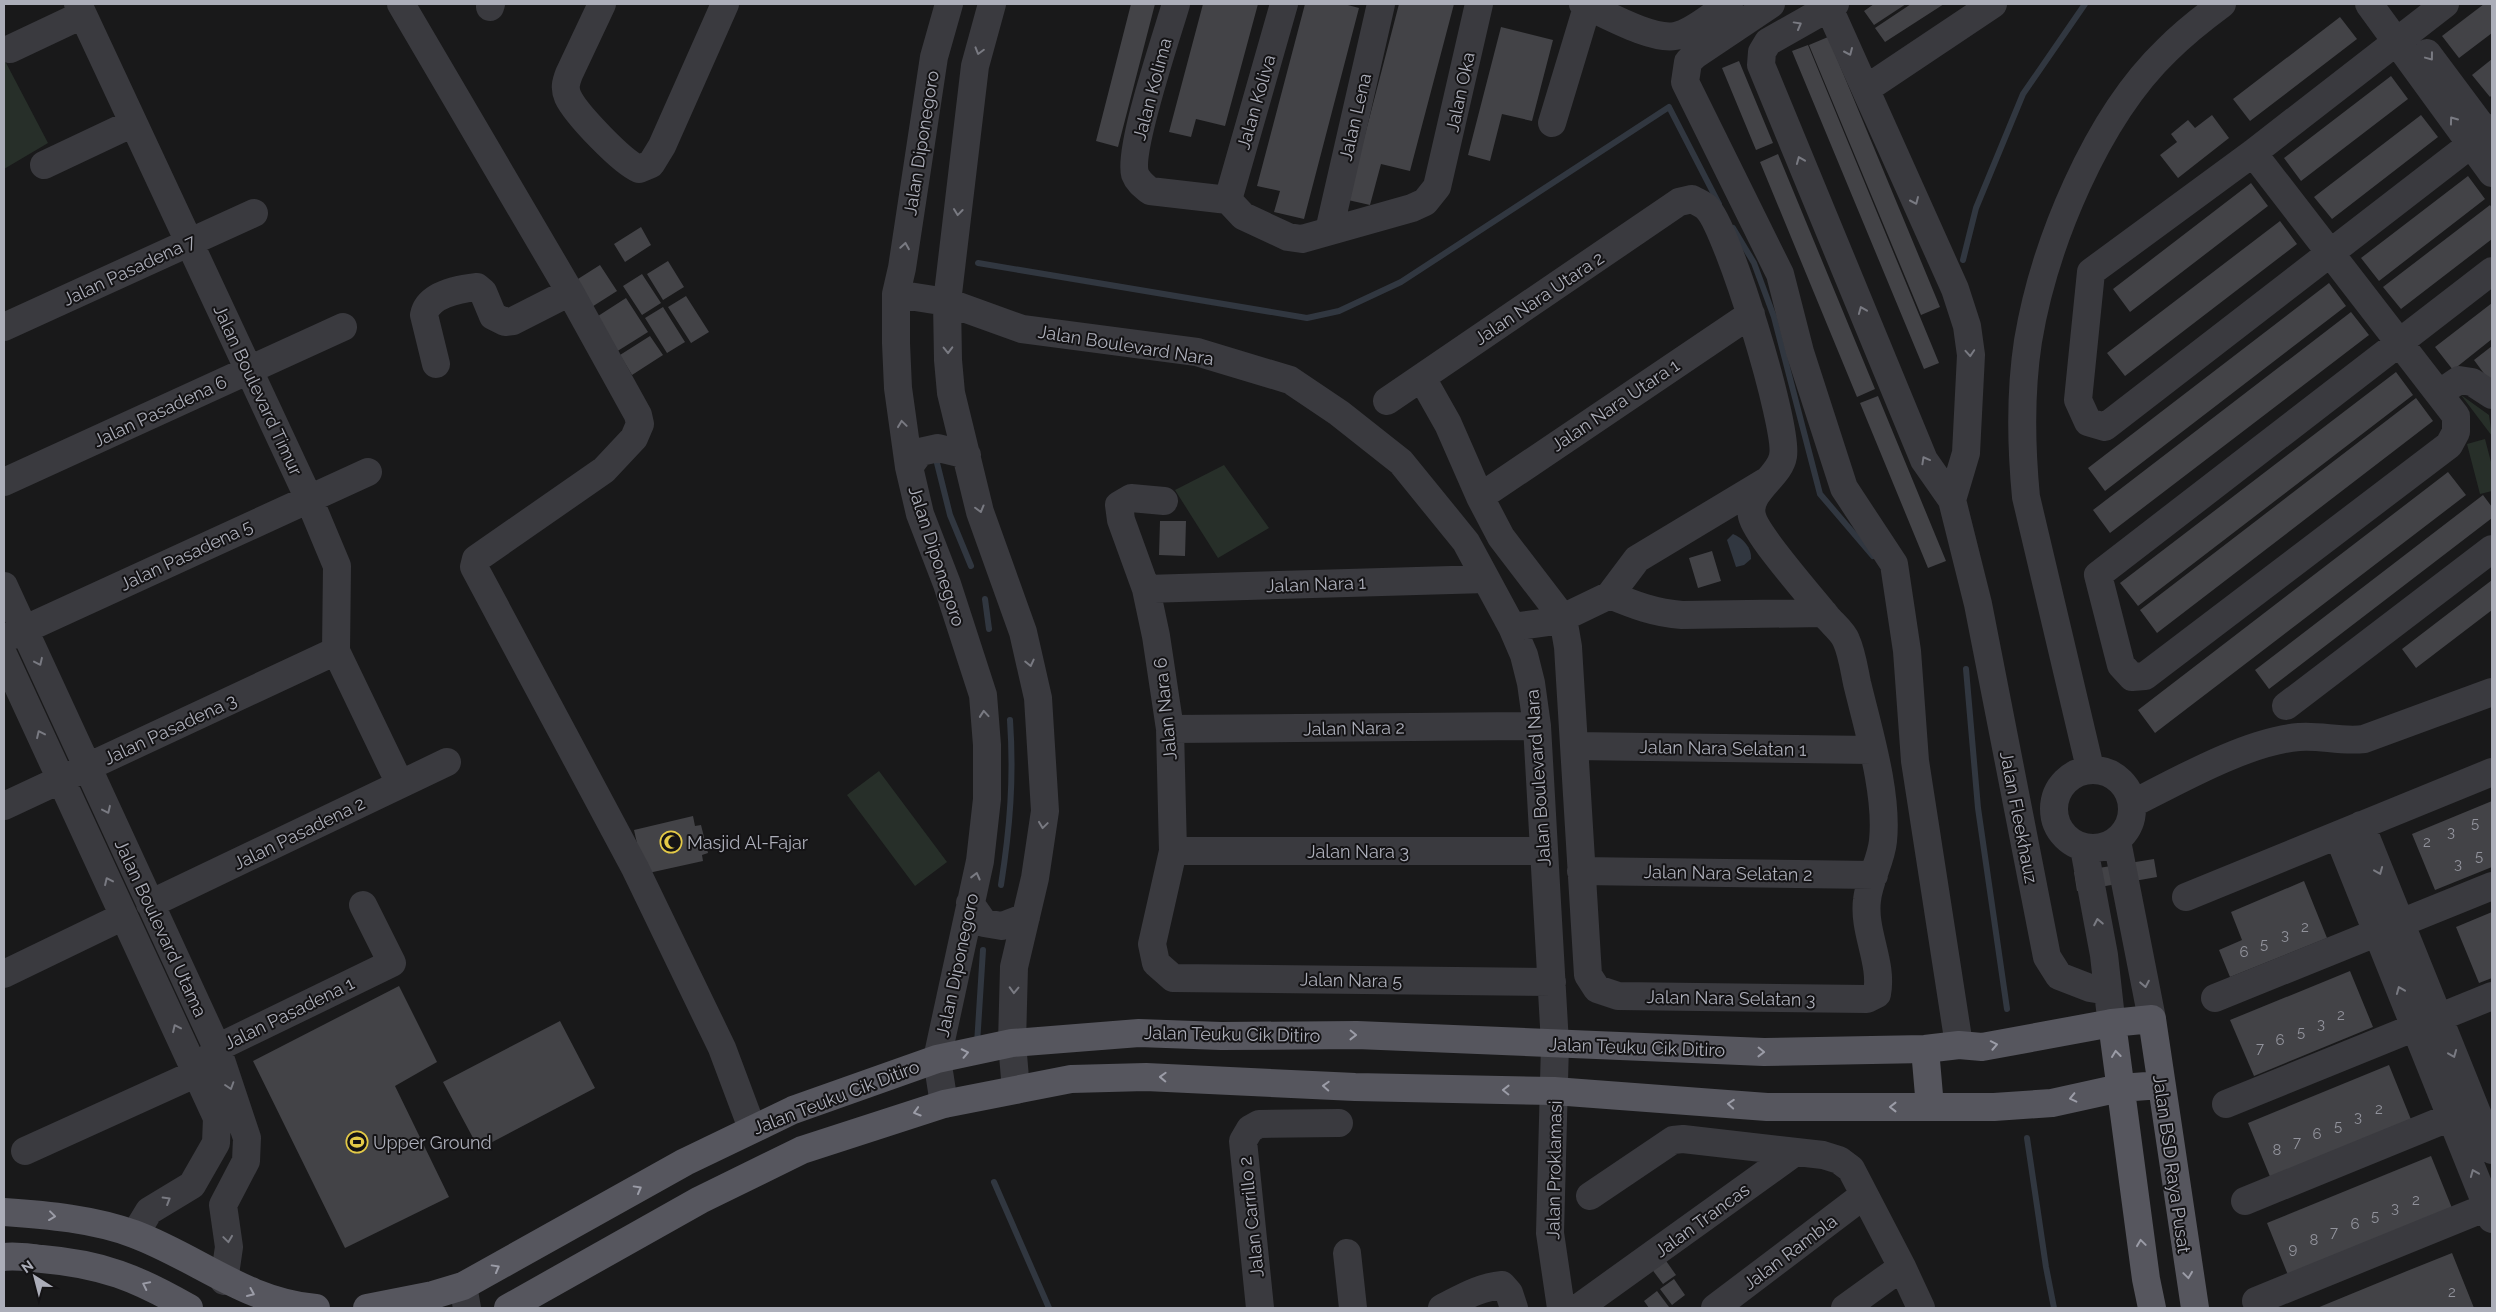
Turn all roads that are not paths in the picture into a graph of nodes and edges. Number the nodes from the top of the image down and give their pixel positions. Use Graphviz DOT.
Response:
graph roads {
  1 [pos="401,4"];
  2 [pos="602,4"];
  3 [pos="726,4"];
  4 [pos="949,4"];
  5 [pos="992,4"];
  6 [pos="1176,4"];
  7 [pos="1284,4"];
  8 [pos="1381,4"];
  9 [pos="1479,4"];
  10 [pos="1586,4"];
  11 [pos="1729,4"];
  12 [pos="1771,4"];
  13 [pos="1993,4"];
  14 [pos="2222,4"];
  15 [pos="2445,4"];
  16 [pos="2377,5"];
  17 [pos="1832,6"];
  18 [pos="80,9"];
  19 [pos="1703,14"];
  20 [pos="2403,36"];
  21 [pos="10,50"];
  22 [pos="1866,89"];
  23 [pos="133,123"];
  24 [pos="1552,123"];
  25 [pos="2485,136"];
  26 [pos="2253,153"];
  27 [pos="44,165"];
  28 [pos="2492,173"];
  29 [pos="1228,200"];
  30 [pos="254,213"];
  31 [pos="1329,231"];
  32 [pos="189,243"];
  33 [pos="2331,253"];
  34 [pos="2492,271"];
  35 [pos="570,292"];
  36 [pos="896,294"];
  37 [pos="947,302"];
  38 [pos="1751,314"];
  39 [pos="4,327"];
  40 [pos="344,327"];
  41 [pos="2400,342"];
  42 [pos="436,364"];
  43 [pos="249,370"];
  44 [pos="1422,378"];
  45 [pos="2440,394"];
  46 [pos="2492,395"];
  47 [pos="1387,400"];
  48 [pos="967,456"];
  49 [pos="909,467"];
  50 [pos="368,472"];
  51 [pos="4,482"];
  52 [pos="1765,482"];
  53 [pos="1480,497"];
  54 [pos="309,499"];
  55 [pos="1164,500"];
  56 [pos="1952,500"];
  57 [pos="2492,549"];
  58 [pos="1486,579"];
  59 [pos="4,586"];
  60 [pos="1146,589"];
  61 [pos="1610,595"];
  62 [pos="1824,613"];
  63 [pos="1559,619"];
  64 [pos="1512,627"];
  65 [pos="14,634"];
  66 [pos="336,651"];
  67 [pos="1524,655"];
  68 [pos="4,656"];
  69 [pos="2492,692"];
  70 [pos="2286,706"];
  71 [pos="1537,726"];
  72 [pos="1170,729"];
  73 [pos="1574,746"];
  74 [pos="1872,750"];
  75 [pos="447,762"];
  76 [pos="87,767"];
  77 [pos="2090,768"];
  78 [pos="2492,772"];
  79 [pos="61,780"];
  80 [pos="400,784"];
  81 [pos="2130,798"];
  82 [pos="4,806"];
  83 [pos="2349,830"];
  84 [pos="2117,841"];
  85 [pos="2084,848"];
  86 [pos="1173,851"];
  87 [pos="1543,851"];
  88 [pos="1581,872"];
  89 [pos="1874,875"];
  90 [pos="2492,886"];
  91 [pos="2186,897"];
  92 [pos="970,903"];
  93 [pos="150,904"];
  94 [pos="363,905"];
  95 [pos="124,916"];
  96 [pos="1026,917"];
  97 [pos="2388,928"];
  98 [pos="2138,948"];
  99 [pos="2104,955"];
  100 [pos="1156,963"];
  101 [pos="4,974"];
  102 [pos="1552,982"];
  103 [pos="2108,991"];
  104 [pos="2492,996"];
  105 [pos="2215,998"];
  106 [pos="2152,1019"];
  107 [pos="2427,1022"];
  108 [pos="2112,1023"];
  109 [pos="1012,1043"];
  110 [pos="1555,1044"];
  111 [pos="1958,1045"];
  112 [pos="217,1048"];
  113 [pos="1925,1049"];
  114 [pos="937,1059"];
  115 [pos="197,1073"];
  116 [pos="2161,1085"];
  117 [pos="2120,1088"];
  118 [pos="1016,1090"];
  119 [pos="1554,1091"];
  120 [pos="944,1104"];
  121 [pos="2226,1104"];
  122 [pos="1930,1107"];
  123 [pos="2473,1108"];
  124 [pos="1339,1123"];
  125 [pos="752,1128"];
  126 [pos="2492,1150"];
  127 [pos="25,1151"];
  128 [pos="1794,1153"];
  129 [pos="192,1185"];
  130 [pos="1864,1195"];
  131 [pos="1590,1196"];
  132 [pos="2245,1201"];
  133 [pos="223,1205"];
  134 [pos="2491,1210"];
  135 [pos="4,1212"];
  136 [pos="135,1234"];
  137 [pos="1347,1254"];
  138 [pos="4,1257"];
  139 [pos="1902,1267"];
  140 [pos="122,1274"];
  141 [pos="224,1281"];
  142 [pos="465,1297"];
  143 [pos="2256,1301"];
  144 [pos="434,1302"];
  145 [pos="189,1308"];
  146 [pos="316,1308"];
  147 [pos="367,1308"];
  148 [pos="508,1308"];
  149 [pos="1260,1308"];
  150 [pos="1353,1308"];
  151 [pos="1442,1308"];
  152 [pos="1514,1308"];
  153 [pos="1561,1308"];
  154 [pos="1578,1308"];
  155 [pos="1715,1308"];
  156 [pos="1845,1308"];
  157 [pos="1920,1308"];
  158 [pos="2152,1308"];
  159 [pos="2195,1308"];
  1 -- 35 [label="street"];
  2 -- 3 [label="street"];
  36 -- 4 [label="street, Jalan Diponegoro, one-way"];
  5 -- 37 [label="street, one-way"];
  6 -- 29 [label="street, Jalan Kolima"];
  7 -- 29 [label="street, Jalan Koliva"];
  8 -- 31 [label="street, Jalan Lena"];
  9 -- 31 [label="street, Jalan Oka"];
  10 -- 19 [label="street"];
  10 -- 24 [label="street"];
  11 -- 19 [label="street"];
  12 -- 111 [label="street"];
  13 -- 22 [label="street"];
  14 -- 77 [label="street"];
  15 -- 20 [label="street"];
  16 -- 20 [label="street"];
  17 -- 22 [label="street, one-way"];
  56 -- 17 [label="street, one-way"];
  18 -- 21 [label="street"];
  18 -- 23 [label="street, Jalan Boulevard Timur"];
  20 -- 25 [label="street"];
  20 -- 26 [label="street"];
  22 -- 56 [label="street, one-way"];
  23 -- 27 [label="street"];
  23 -- 32 [label="street, Jalan Boulevard Timur"];
  25 -- 28 [label="street"];
  25 -- 33 [label="street"];
  26 -- 33 [label="street"];
  26 -- 33 [label="street"];
  29 -- 31 [label="street"];
  30 -- 32 [label="street, Jalan Pasadena 7"];
  32 -- 39 [label="street, Jalan Pasadena 7"];
  32 -- 43 [label="street, Jalan Boulevard Timur"];
  33 -- 41 [label="street"];
  34 -- 41 [label="street"];
  35 -- 42 [label="street"];
  35 -- 125 [label="street"];
  36 -- 37 [label="street, Jalan Boulevard Nara"];
  49 -- 36 [label="street, Jalan Diponegoro, one-way"];
  37 -- 48 [label="street, one-way"];
  37 -- 58 [label="street, Jalan Boulevard Nara"];
  38 -- 44 [label="street, Jalan Nara Utara 2"];
  38 -- 52 [label="street"];
  38 -- 53 [label="street, Jalan Nara Utara 1"];
  40 -- 43 [label="street, Jalan Pasadena 6"];
  41 -- 45 [label="street"];
  41 -- 45 [label="street"];
  43 -- 51 [label="street, Jalan Pasadena 6"];
  43 -- 54 [label="street, Jalan Boulevard Timur"];
  44 -- 47 [label="street, Jalan Nara Utara 2"];
  44 -- 53 [label="street"];
  45 -- 46 [label="street"];
  48 -- 49 [label="street"];
  48 -- 96 [label="street, one-way"];
  92 -- 49 [label="street, Jalan Diponegoro, one-way"];
  50 -- 54 [label="street, Jalan Pasadena 5"];
  52 -- 61 [label="street"];
  52 -- 62 [label="street"];
  53 -- 63 [label="street"];
  54 -- 65 [label="street, Jalan Pasadena 5"];
  54 -- 66 [label="street, Jalan Boulevard Timur"];
  55 -- 60 [label="street, Jalan Nara 6"];
  56 -- 103 [label="street, Jalan Fleekhauz"];
  57 -- 70 [label="street"];
  58 -- 60 [label="street, Jalan Nara 1"];
  58 -- 64 [label="street, Jalan Boulevard Nara"];
  59 -- 65 [label="street, Jalan Boulevard Utama"];
  60 -- 72 [label="street, Jalan Nara 6"];
  61 -- 62 [label="street"];
  61 -- 63 [label="street"];
  62 -- 74 [label="street"];
  63 -- 64 [label="street"];
  63 -- 67 [label="street"];
  63 -- 73 [label="street"];
  64 -- 67 [label="street, Jalan Boulevard Nara"];
  65 -- 76 [label="street, Jalan Boulevard Utama, one-way"];
  66 -- 76 [label="street, Jalan Pasadena 3"];
  66 -- 80 [label="street, Jalan Boulevard Timur"];
  67 -- 71 [label="street, Jalan Boulevard Nara"];
  79 -- 68 [label="street, Jalan Boulevard Utama, one-way"];
  69 -- 81 [label="street"];
  71 -- 72 [label="street, Jalan Nara 2"];
  71 -- 87 [label="street, Jalan Boulevard Nara"];
  72 -- 86 [label="street, Jalan Nara 6"];
  73 -- 74 [label="street, Jalan Nara Selatan 1"];
  73 -- 88 [label="street"];
  74 -- 89 [label="street"];
  75 -- 80 [label="street, Jalan Pasadena 2"];
  76 -- 79 [label="street, Jalan Pasadena 3"];
  76 -- 93 [label="street, Jalan Boulevard Utama, one-way"];
  77 -- 81 [label="street"];
  77 -- 85 [label="street"];
  78 -- 83 [label="street"];
  79 -- 82 [label="street, Jalan Pasadena 3"];
  95 -- 79 [label="street, Jalan Boulevard Utama, one-way"];
  80 -- 93 [label="street, Jalan Pasadena 2"];
  81 -- 84 [label="street"];
  83 -- 91 [label="street"];
  83 -- 97 [label="street"];
  84 -- 85 [label="street"];
  84 -- 98 [label="street"];
  99 -- 85 [label="street, one-way"];
  86 -- 87 [label="street, Jalan Nara 3"];
  86 -- 100 [label="street, Jalan Nara 6"];
  87 -- 102 [label="street, Jalan Boulevard Nara"];
  88 -- 89 [label="street, Jalan Nara Selatan 2"];
  88 -- 89 [label="street, Jalan Nara Selatan 3"];
  90 -- 97 [label="street"];
  92 -- 96 [label="street"];
  92 -- 114 [label="street, Jalan Diponegoro"];
  93 -- 112 [label="street, Jalan Boulevard Utama"];
  94 -- 112 [label="street, Jalan Pasadena 1"];
  95 -- 101 [label="street"];
  115 -- 95 [label="street, Jalan Boulevard Utama, one-way"];
  96 -- 109 [label="street, one-way"];
  97 -- 105 [label="street"];
  97 -- 107 [label="street"];
  98 -- 99 [label="street"];
  98 -- 106 [label="street, one-way"];
  99 -- 103 [label="street"];
  100 -- 102 [label="street, Jalan Nara 5"];
  102 -- 110 [label="street, Jalan Boulevard Nara"];
  103 -- 108 [label="street"];
  104 -- 107 [label="street"];
  106 -- 108 [label="main road, Jalan Teuku Cik Ditiro"];
  106 -- 116 [label="main road, Jalan BSD Raya Pusat"];
  107 -- 121 [label="street"];
  107 -- 123 [label="street"];
  111 -- 108 [label="main road, Jalan Teuku Cik Ditiro, one-way"];
  117 -- 108 [label="main road, one-way"];
  109 -- 110 [label="main road, Jalan Teuku Cik Ditiro, one-way"];
  114 -- 109 [label="main road, Jalan Teuku Cik Ditiro, one-way"];
  109 -- 118 [label="street"];
  110 -- 113 [label="main road, Jalan Teuku Cik Ditiro, one-way"];
  110 -- 119 [label="street, Jalan Proklamasi"];
  111 -- 113 [label="main road, Jalan Teuku Cik Ditiro"];
  112 -- 115 [label="street, Jalan Pasadena 1"];
  112 -- 133 [label="street, Jalan Boulevard Utama, one-way"];
  113 -- 122 [label="main road"];
  114 -- 120 [label="street, Jalan Diponegoro"];
  114 -- 125 [label="main road, Jalan Teuku Cik Ditiro"];
  115 -- 127 [label="street, Jalan Pasadena 1"];
  115 -- 129 [label="street, Jalan Boulevard Utama"];
  116 -- 117 [label="main road"];
  116 -- 159 [label="main road, Jalan BSD Raya Pusat, one-way"];
  117 -- 122 [label="main road, one-way"];
  158 -- 117 [label="main road, one-way"];
  119 -- 118 [label="main road, one-way"];
  118 -- 120 [label="main road"];
  122 -- 119 [label="main road, one-way"];
  119 -- 153 [label="street, Jalan Proklamasi"];
  120 -- 148 [label="main road, one-way"];
  123 -- 126 [label="street"];
  123 -- 132 [label="street"];
  134 -- 123 [label="street, one-way"];
  124 -- 149 [label="street, Jalan Carrillo 2"];
  142 -- 125 [label="main road, Jalan Teuku Cik Ditiro, one-way"];
  128 -- 130 [label="street"];
  128 -- 131 [label="street"];
  128 -- 154 [label="street, Jalan Trancas"];
  129 -- 133 [label="street"];
  136 -- 129 [label="street, one-way"];
  130 -- 139 [label="street"];
  130 -- 155 [label="street, Jalan Rambla"];
  133 -- 141 [label="street, one-way"];
  134 -- 143 [label="street"];
  135 -- 136 [label="main road, one-way"];
  136 -- 140 [label="main road"];
  136 -- 141 [label="main road"];
  137 -- 150 [label="street"];
  138 -- 140 [label="main road"];
  139 -- 156 [label="street"];
  139 -- 157 [label="street"];
  145 -- 140 [label="main road, one-way"];
  141 -- 146 [label="main road, one-way"];
  142 -- 144 [label="main road, Jalan Teuku Cik Ditiro"];
  144 -- 147 [label="main road, Jalan Teuku Cik Ditiro"];
  151 -- 152 [label="street"];
}
